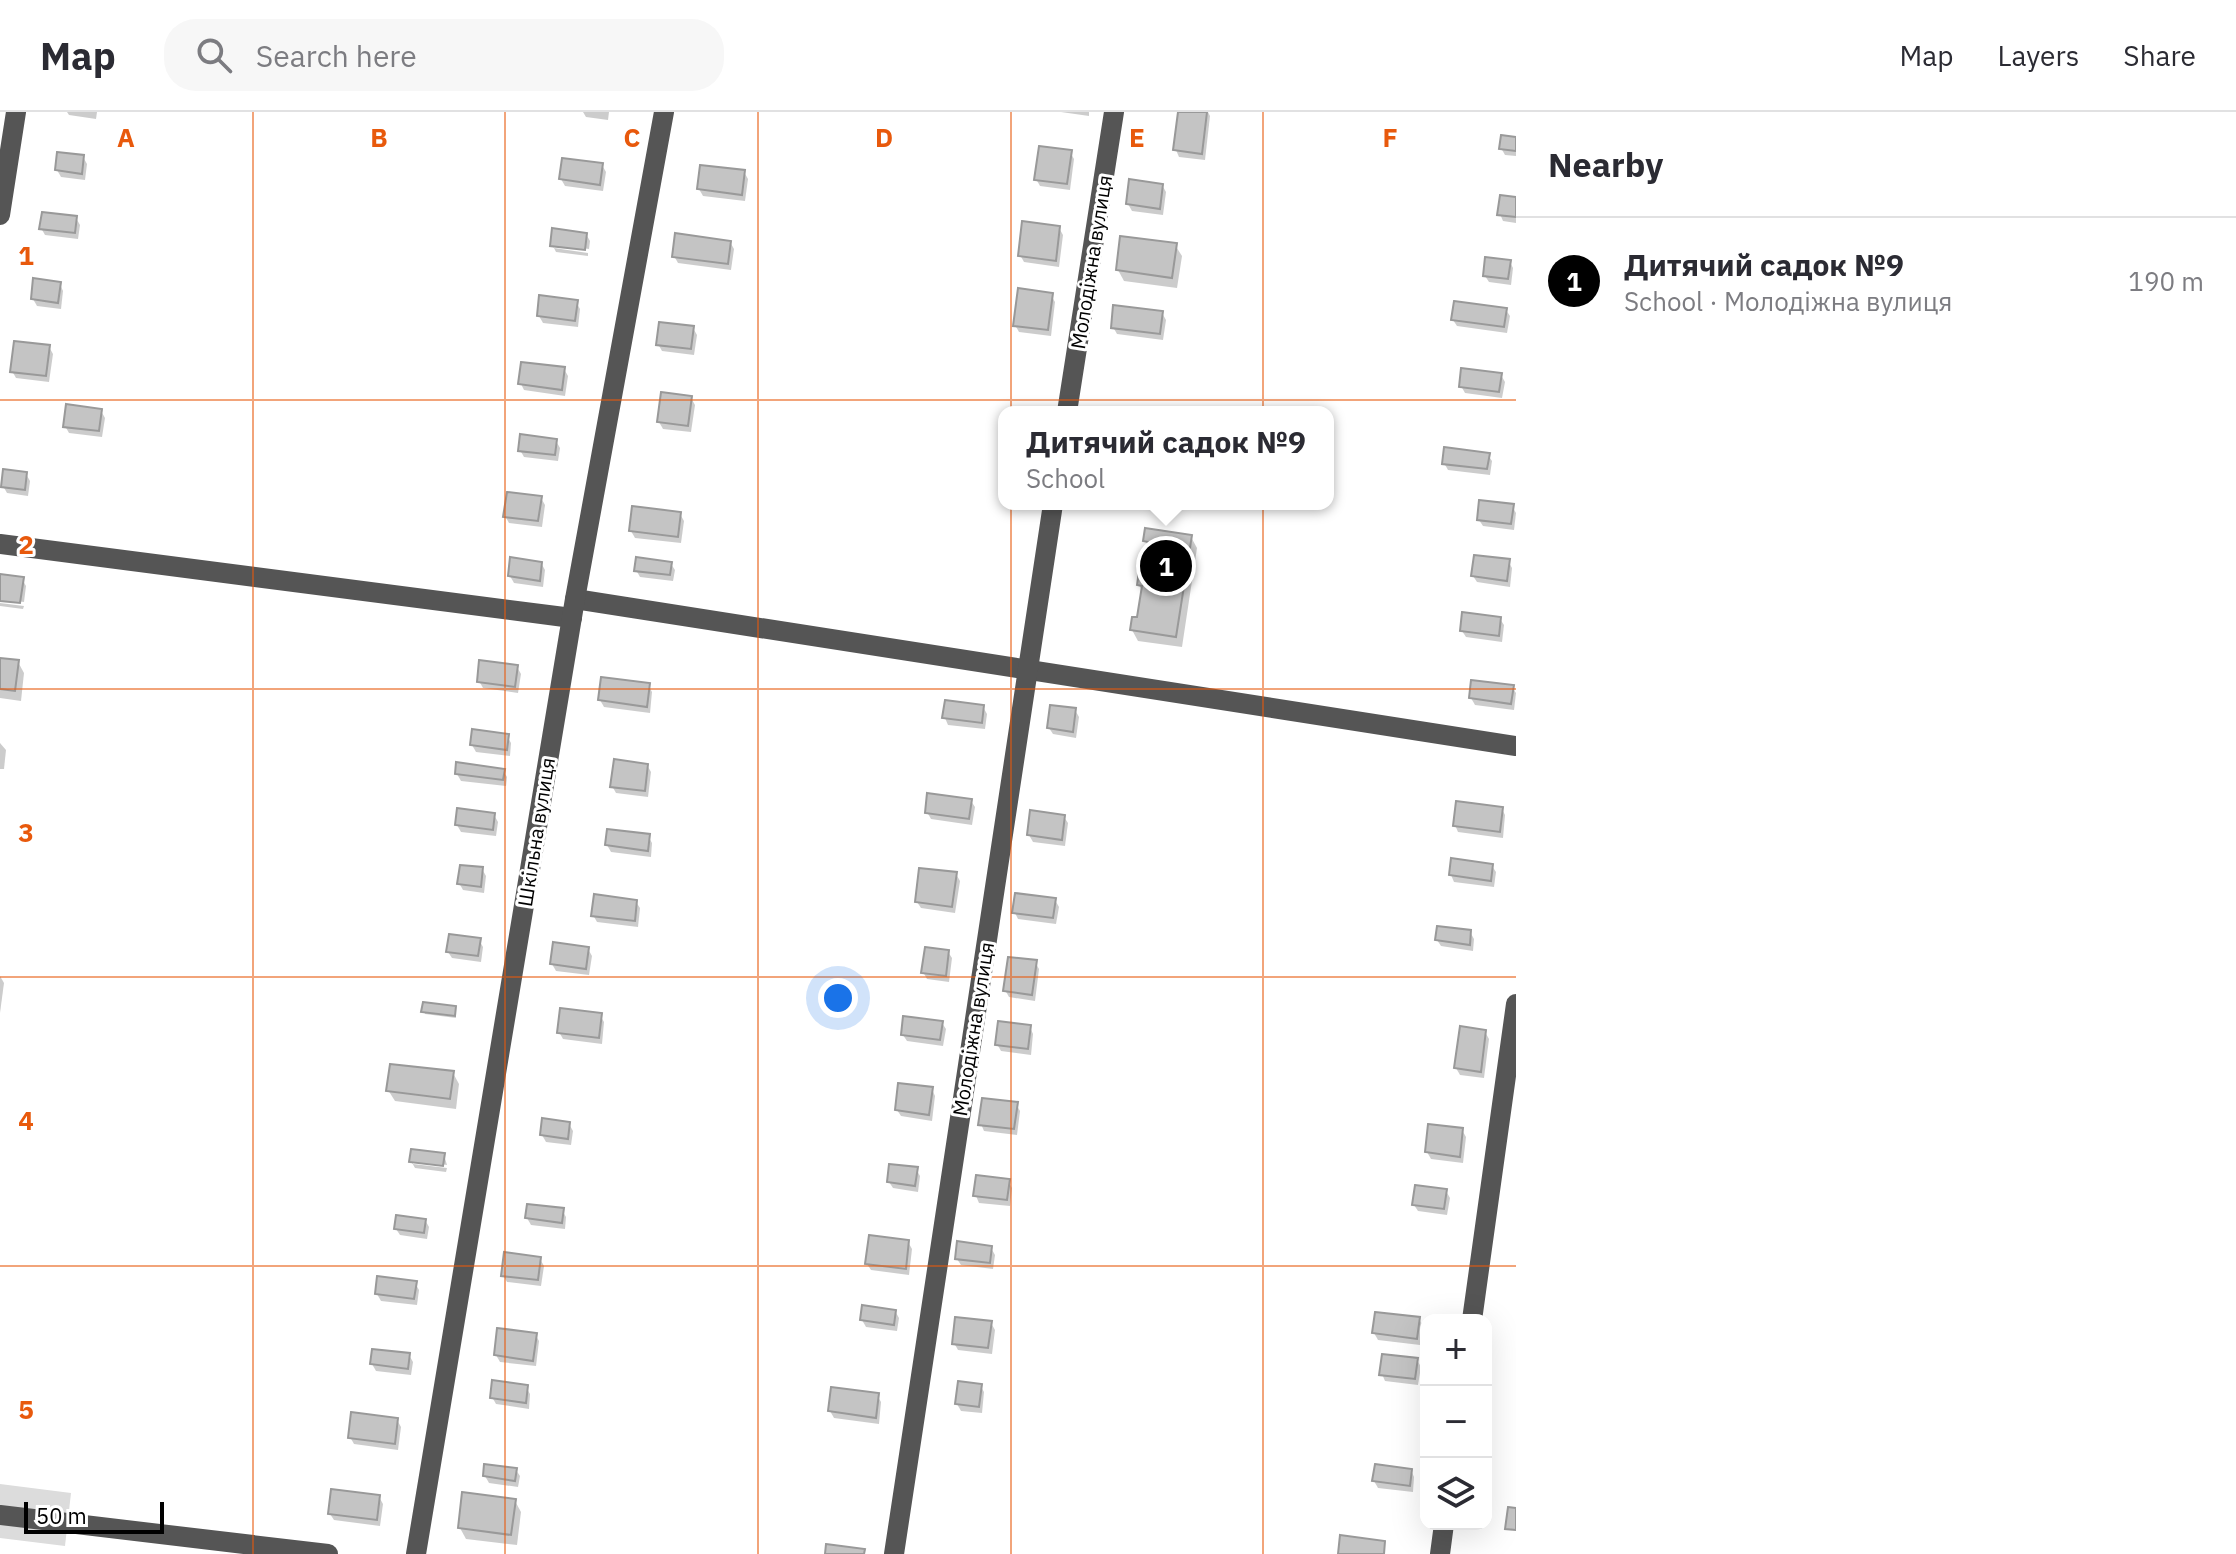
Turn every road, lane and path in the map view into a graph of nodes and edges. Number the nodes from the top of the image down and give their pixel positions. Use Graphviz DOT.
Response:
graph roads {
  1 [pos="16,112"];
  2 [pos="664,112"];
  3 [pos="1114,112"];
  4 [pos="0,215"];
  5 [pos="1068,406"];
  6 [pos="1052,510"];
  7 [pos="0,544"];
  8 [pos="574,608"];
  9 [pos="1028,670"];
  10 [pos="1516,746"];
  11 [pos="1516,1004"];
  12 [pos="1473,1314"];
  13 [pos="0,1515"];
  14 [pos="1443,1530"];
  15 [pos="328,1554"];
  16 [pos="416,1554"];
  17 [pos="894,1554"];
  18 [pos="1440,1554"];
  1 -- 4 [label="street"];
  2 -- 8 [label="street, Шкільна вулиця"];
  3 -- 5 [label="street, Молодіжна вулиця"];
  6 -- 9 [label="street, Молодіжна вулиця"];
  7 -- 8 [label="street"];
  8 -- 9 [label="street"];
  8 -- 16 [label="street, Шкільна вулиця"];
  9 -- 10 [label="street"];
  9 -- 17 [label="street, Молодіжна вулиця"];
  11 -- 12 [label="street"];
  13 -- 15 [label="street"];
  14 -- 18 [label="street"];
}
